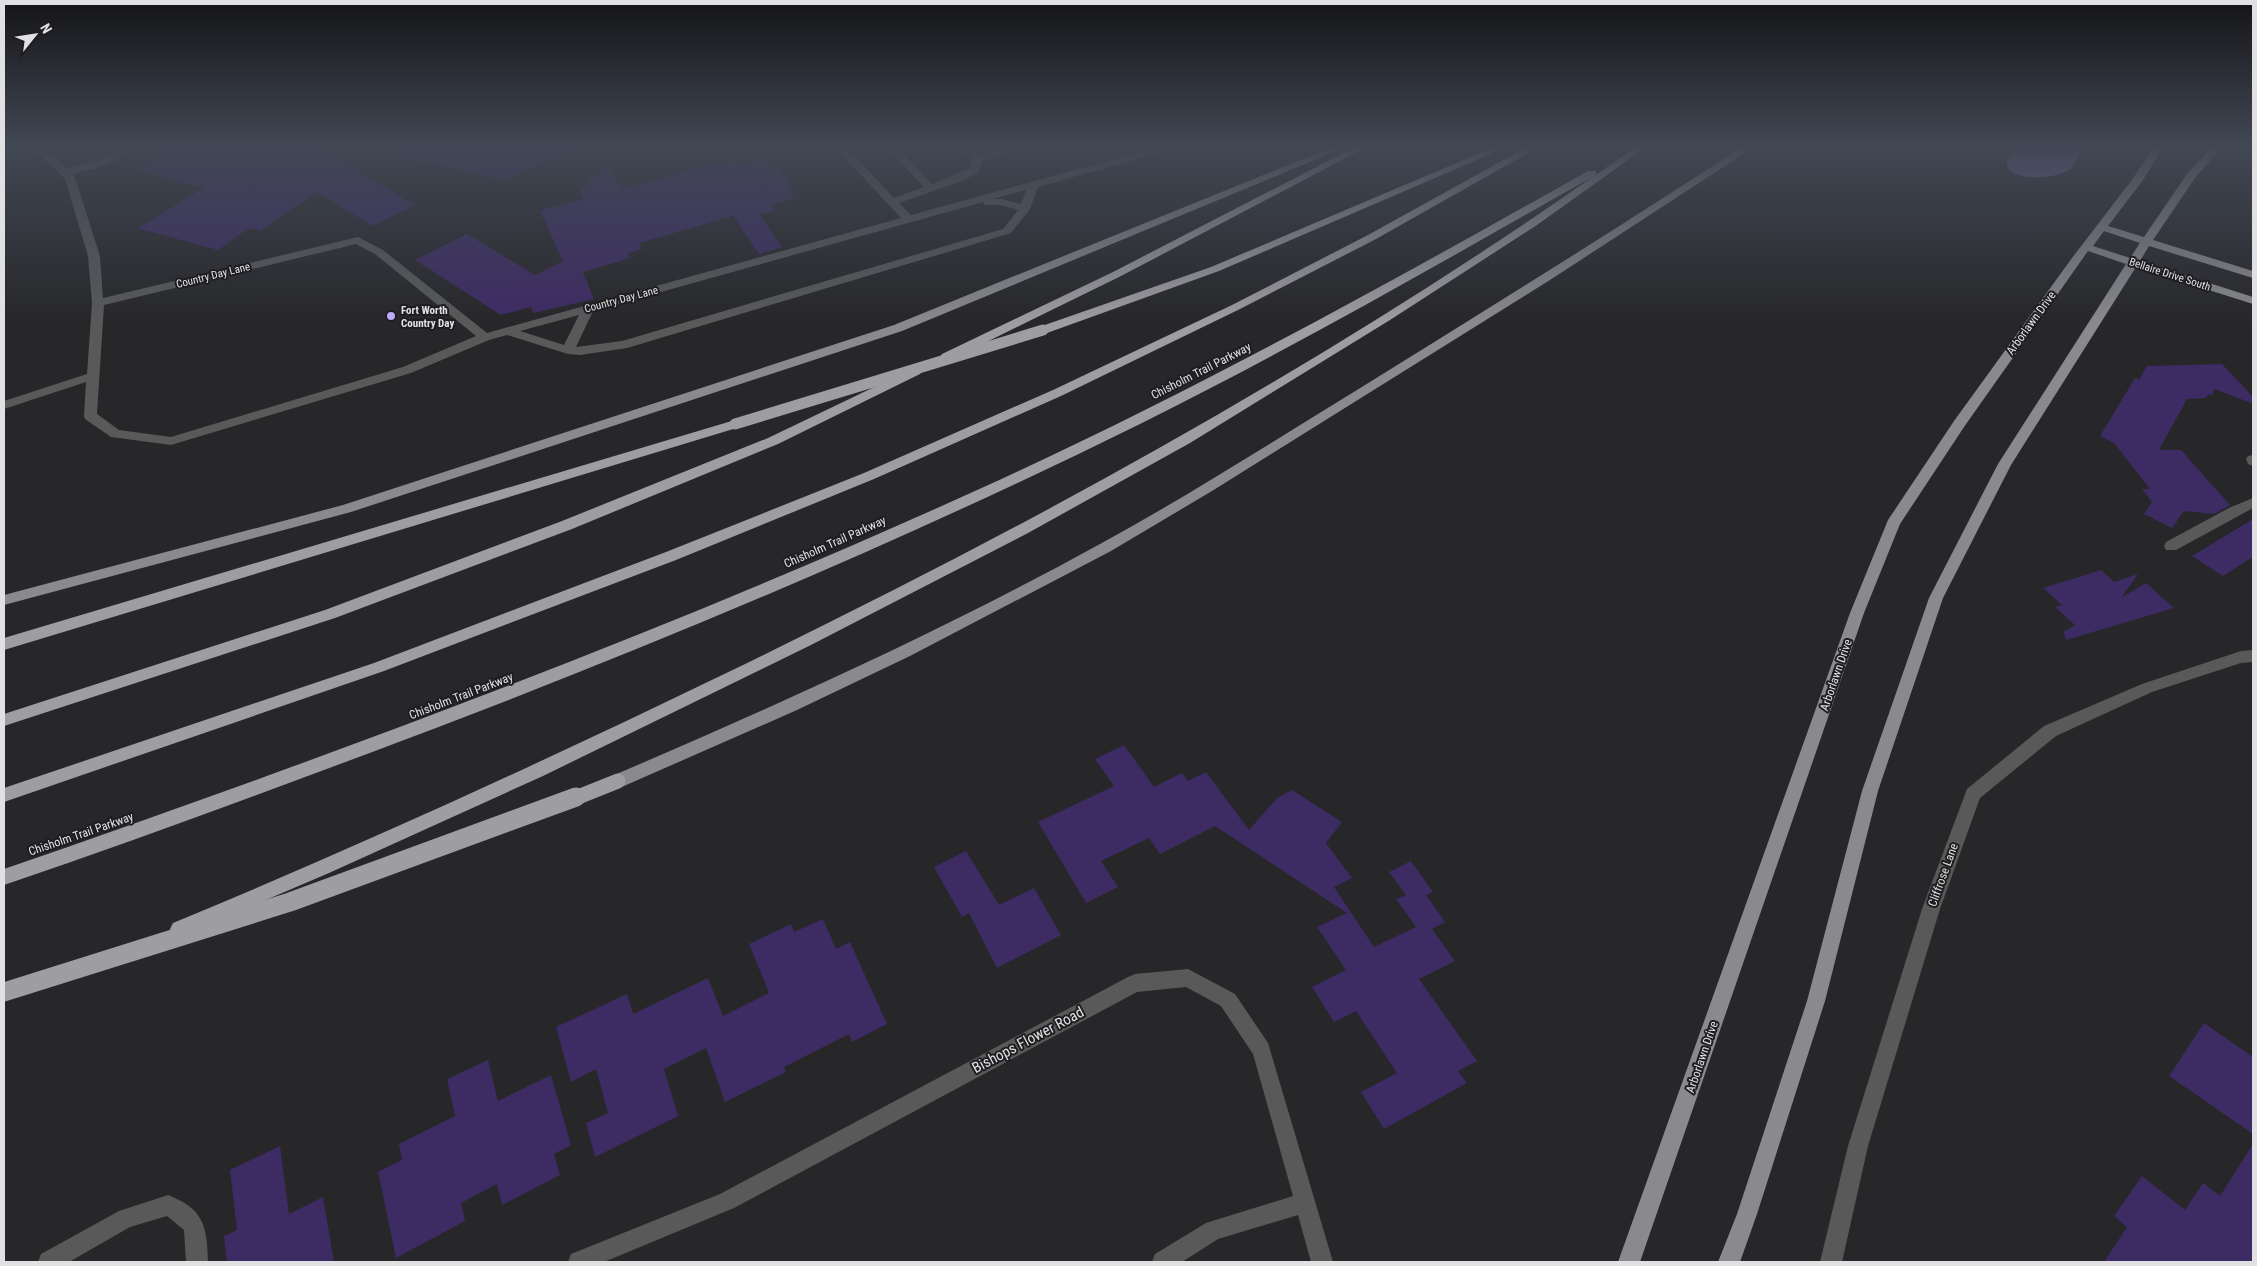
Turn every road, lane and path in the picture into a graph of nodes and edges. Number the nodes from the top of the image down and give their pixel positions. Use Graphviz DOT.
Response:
graph roads {
  1 [pos="79,206"];
  2 [pos="896,206"];
  3 [pos="959,206"];
  4 [pos="963,206"];
  5 [pos="1012,206"];
  6 [pos="1026,206"];
  7 [pos="1196,206"];
  8 [pos="1248,206"];
  9 [pos="1363,206"];
  10 [pos="1428,206"];
  11 [pos="1535,206"];
  12 [pos="1560,206"];
  13 [pos="1658,206"];
  14 [pos="2117,206"];
  15 [pos="2170,206"];
  16 [pos="956,207"];
  17 [pos="1025,209"];
  18 [pos="909,220"];
  19 [pos="2101,227"];
  20 [pos="2146,242"];
  21 [pos="2086,247"];
  22 [pos="2134,263"];
  23 [pos="2253,275"];
  24 [pos="2253,301"];
  25 [pos="98,303"];
  26 [pos="588,308"];
  27 [pos="507,331"];
  28 [pos="485,337"];
  29 [pos="568,350"];
  30 [pos="93,376"];
  31 [pos="4,405"];
  32 [pos="2253,503"];
  33 [pos="2170,546"];
  34 [pos="4,600"];
  35 [pos="4,644"];
  36 [pos="2253,656"];
  37 [pos="4,720"];
  38 [pos="618,781"];
  39 [pos="4,795"];
  40 [pos="4,877"];
  41 [pos="4,992"];
  42 [pos="4,1000"];
  43 [pos="1305,1203"];
  44 [pos="49,1262"];
  45 [pos="197,1262"];
  46 [pos="579,1262"];
  47 [pos="1163,1262"];
  48 [pos="1322,1262"];
  49 [pos="1629,1262"];
  50 [pos="1729,1262"];
  51 [pos="1831,1262"];
  1 -- 25 [label="street"];
  2 -- 18 [label="street"];
  3 -- 16 [label="street, Country Day Lane"];
  4 -- 16 [label="street"];
  5 -- 17 [label="street"];
  6 -- 17 [label="street"];
  7 -- 34 [label="main road"];
  8 -- 37 [label="highway"];
  9 -- 35 [label="highway, bridge"];
  10 -- 39 [label="highway"];
  11 -- 40 [label="highway, Chisholm Trail Parkway"];
  12 -- 42 [label="highway"];
  13 -- 38 [label="main road"];
  14 -- 19 [label="main road, Arborlawn Drive"];
  15 -- 20 [label="main road"];
  16 -- 18 [label="street, Country Day Lane"];
  17 -- 29 [label="street"];
  18 -- 26 [label="street, Country Day Lane"];
  19 -- 20 [label="main road, Bellaire Drive South"];
  19 -- 21 [label="main road, Arborlawn Drive"];
  20 -- 22 [label="main road"];
  20 -- 23 [label="main road, Bellaire Drive South"];
  21 -- 22 [label="main road, Bellaire Drive South"];
  21 -- 49 [label="main road, Arborlawn Drive"];
  22 -- 24 [label="main road, Bellaire Drive South"];
  22 -- 50 [label="main road"];
  25 -- 28 [label="street, Country Day Lane"];
  25 -- 30 [label="street"];
  26 -- 27 [label="street, Country Day Lane"];
  26 -- 29 [label="street"];
  27 -- 28 [label="street, Country Day Lane"];
  27 -- 29 [label="street"];
  28 -- 30 [label="street"];
  30 -- 31 [label="street"];
  32 -- 33 [label="street"];
  36 -- 51 [label="street, Cliffrose Lane"];
  38 -- 41 [label="highway, bridge"];
  43 -- 46 [label="street, Bishops Flower Road"];
  43 -- 47 [label="street"];
  43 -- 48 [label="street, Bishops Flower Road"];
  44 -- 45 [label="street"];
}
